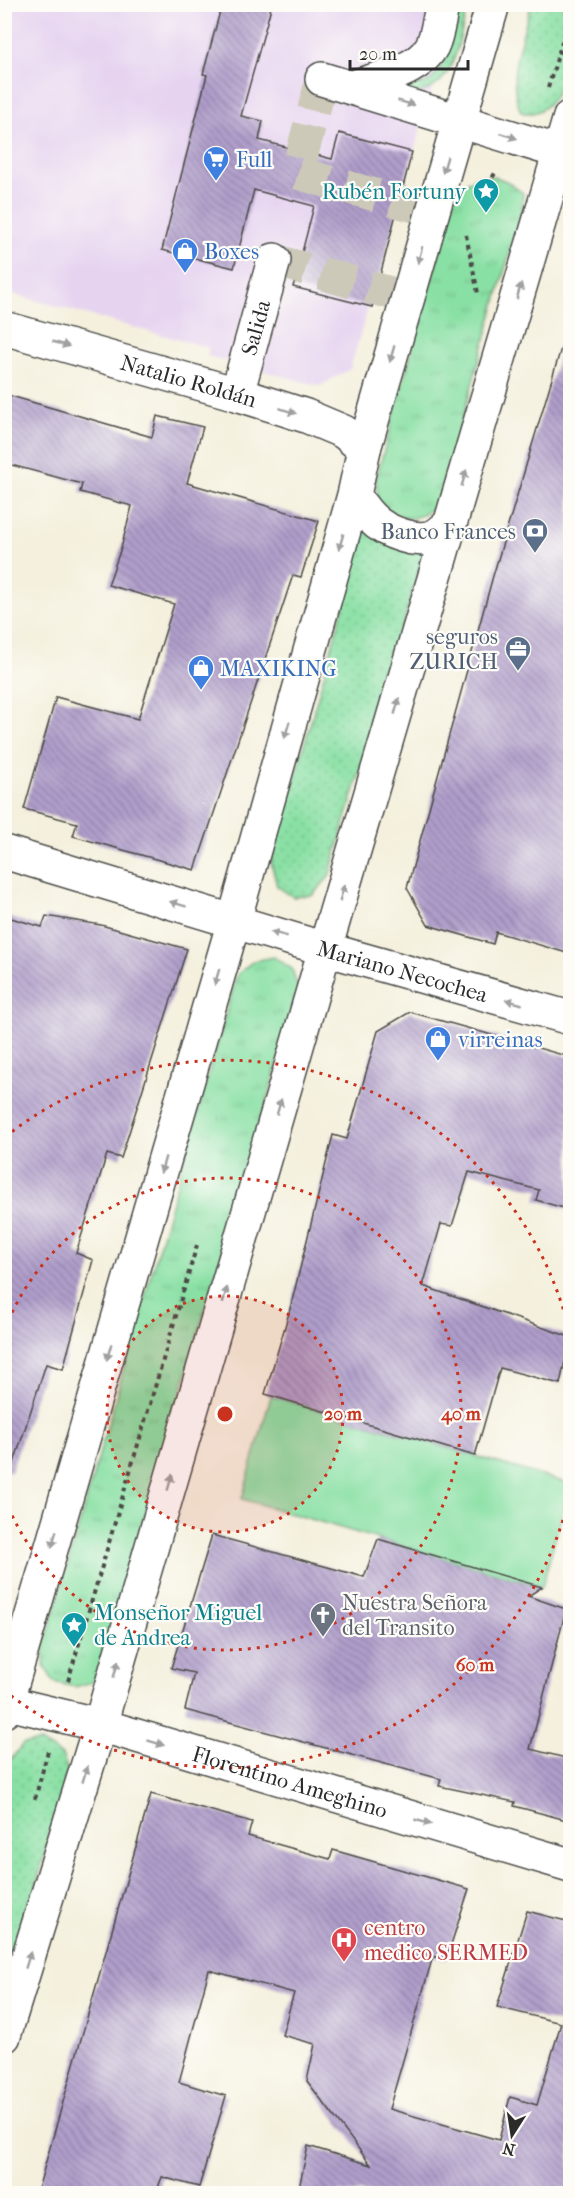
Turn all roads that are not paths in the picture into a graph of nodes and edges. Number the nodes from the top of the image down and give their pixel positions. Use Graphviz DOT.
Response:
graph roads {
  1 [pos="443,4"];
  2 [pos="493,4"];
  3 [pos="322,79"];
  4 [pos="353,87"];
  5 [pos="570,117"];
  6 [pos="458,120"];
  7 [pos="565,153"];
  8 [pos="274,260"];
  9 [pos="4,328"];
  10 [pos="237,394"];
  11 [pos="364,449"];
  12 [pos="354,495"];
  13 [pos="450,525"];
  14 [pos="4,852"];
  15 [pos="234,921"];
  16 [pos="325,949"];
  17 [pos="570,1018"];
  18 [pos="5,1706"];
  19 [pos="100,1725"];
  20 [pos="570,1865"];
  21 [pos="4,2036"];
  1 -- 4 [label="main road"];
  2 -- 6 [label="main road"];
  3 -- 4 [label="main road"];
  4 -- 6 [label="main road, one-way"];
  5 -- 7 [label="main road"];
  6 -- 7 [label="main road, one-way"];
  6 -- 11 [label="main road, one-way"];
  13 -- 7 [label="main road, one-way"];
  8 -- 10 [label="main road, Salida"];
  9 -- 10 [label="main road, Natalio Roldán, one-way"];
  10 -- 11 [label="main road, Natalio Roldán, one-way"];
  11 -- 12 [label="main road"];
  12 -- 13 [label="main road"];
  12 -- 15 [label="main road, one-way"];
  16 -- 13 [label="main road, one-way"];
  15 -- 14 [label="main road, Mariano Necochea, one-way"];
  16 -- 15 [label="main road, Mariano Necochea, one-way"];
  15 -- 18 [label="main road, one-way"];
  17 -- 16 [label="main road, Mariano Necochea, one-way"];
  19 -- 16 [label="main road, one-way"];
  18 -- 19 [label="main road, Florentino Ameghino"];
  19 -- 20 [label="main road, Florentino Ameghino, one-way"];
  21 -- 19 [label="main road, one-way"];
}
